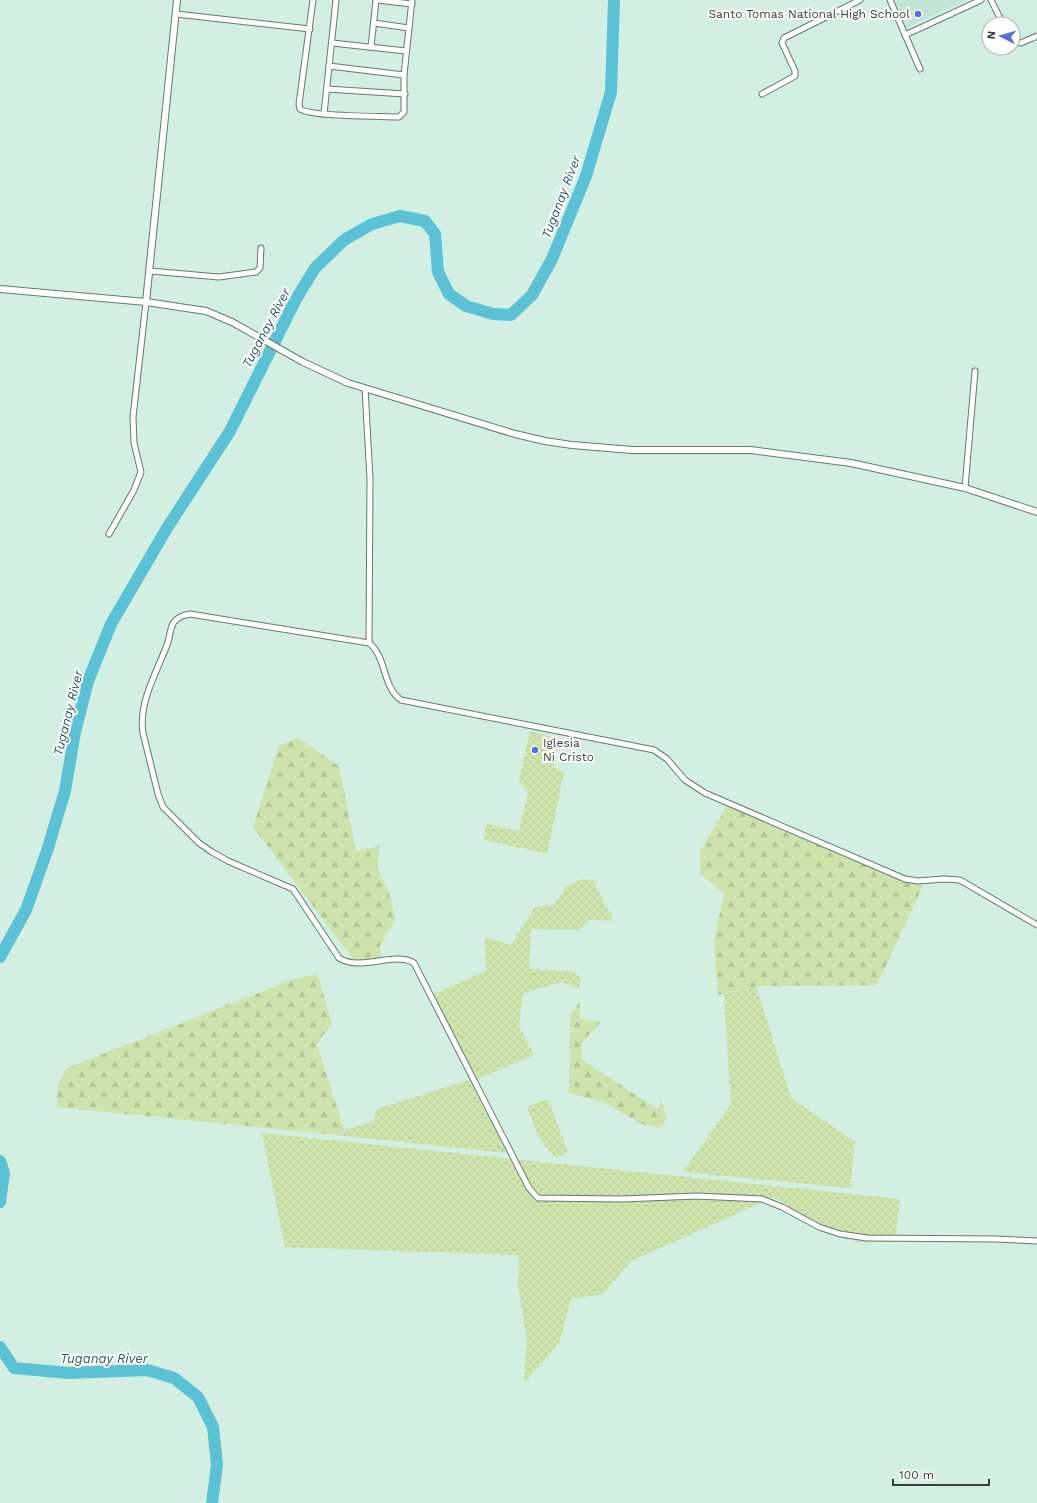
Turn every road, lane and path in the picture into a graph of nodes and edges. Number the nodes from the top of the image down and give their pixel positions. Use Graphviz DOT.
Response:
graph roads {
  1 [pos="177,0"];
  2 [pos="313,0"];
  3 [pos="336,0"];
  4 [pos="376,0"];
  5 [pos="860,0"];
  6 [pos="890,0"];
  7 [pos="981,0"];
  8 [pos="991,0"];
  9 [pos="412,2"];
  10 [pos="176,14"];
  11 [pos="999,16"];
  12 [pos="374,23"];
  13 [pos="310,28"];
  14 [pos="409,28"];
  15 [pos="905,35"];
  16 [pos="1037,36"];
  17 [pos="332,43"];
  18 [pos="1021,43"];
  19 [pos="371,47"];
  20 [pos="406,51"];
  21 [pos="329,66"];
  22 [pos="920,70"];
  23 [pos="404,75"];
  24 [pos="327,90"];
  25 [pos="405,94"];
  26 [pos="762,94"];
  27 [pos="324,114"];
  28 [pos="261,248"];
  29 [pos="150,271"];
  30 [pos="0,289"];
  31 [pos="146,302"];
  32 [pos="975,371"];
  33 [pos="366,388"];
  34 [pos="965,488"];
  35 [pos="1037,512"];
  36 [pos="109,534"];
  37 [pos="369,643"];
  38 [pos="1037,925"];
  39 [pos="1037,1241"];
  1 -- 10 [label="street"];
  2 -- 13 [label="street"];
  3 -- 17 [label="street"];
  4 -- 9 [label="street"];
  4 -- 12 [label="street"];
  5 -- 26 [label="street"];
  6 -- 15 [label="street"];
  7 -- 15 [label="street"];
  8 -- 11 [label="street"];
  9 -- 14 [label="street"];
  10 -- 13 [label="street"];
  10 -- 29 [label="street"];
  12 -- 14 [label="street"];
  12 -- 19 [label="street"];
  13 -- 27 [label="street"];
  14 -- 20 [label="street"];
  15 -- 22 [label="street"];
  16 -- 18 [label="street"];
  17 -- 19 [label="street"];
  17 -- 21 [label="street"];
  19 -- 20 [label="street"];
  20 -- 23 [label="street"];
  21 -- 23 [label="street"];
  21 -- 24 [label="street"];
  23 -- 25 [label="street"];
  24 -- 25 [label="street"];
  24 -- 27 [label="street"];
  25 -- 27 [label="street"];
  28 -- 29 [label="street"];
  29 -- 31 [label="street"];
  30 -- 31 [label="street"];
  31 -- 33 [label="street"];
  31 -- 36 [label="street"];
  32 -- 34 [label="street"];
  33 -- 34 [label="street"];
  33 -- 37 [label="street"];
  34 -- 35 [label="street"];
  37 -- 38 [label="street"];
  37 -- 39 [label="street"];
}
